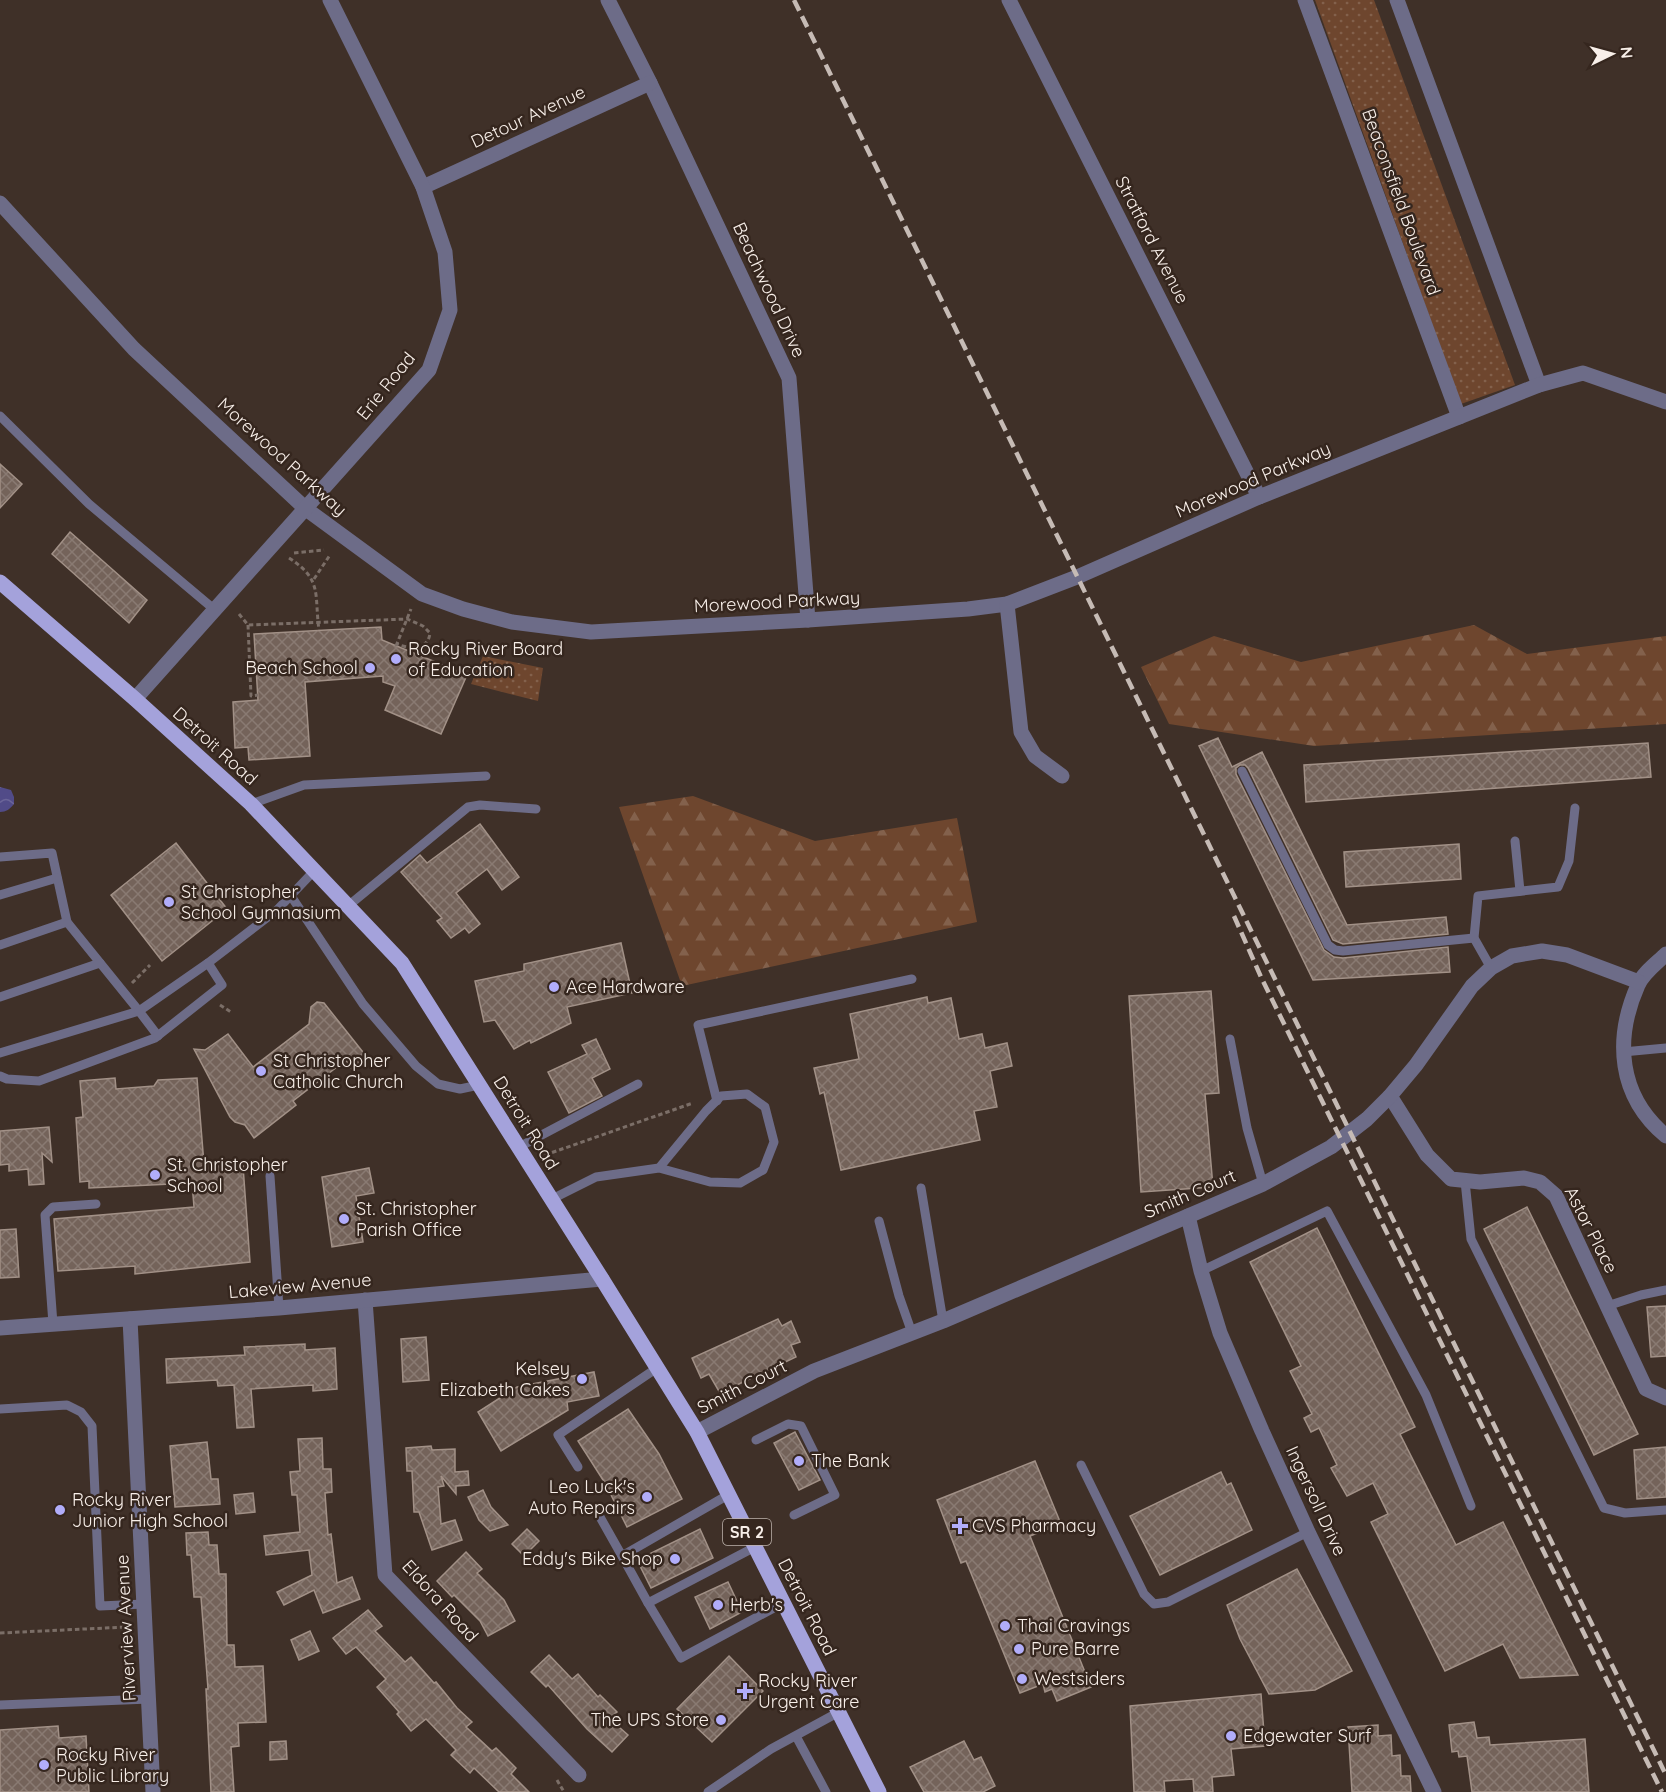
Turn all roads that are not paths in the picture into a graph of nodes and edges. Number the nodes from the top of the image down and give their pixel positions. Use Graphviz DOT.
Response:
graph roads {
  1 [pos="330,0"];
  2 [pos="608,0"];
  3 [pos="1010,0"];
  4 [pos="1305,0"];
  5 [pos="1397,0"];
  6 [pos="650,83"];
  7 [pos="423,187"];
  8 [pos="0,203"];
  9 [pos="1539,386"];
  10 [pos="1666,402"];
  11 [pos="0,416"];
  12 [pos="1459,417"];
  13 [pos="1259,497"];
  14 [pos="306,509"];
  15 [pos="0,582"];
  16 [pos="1007,604"];
  17 [pos="215,610"];
  18 [pos="808,620"];
  19 [pos="135,699"];
  20 [pos="1242,771"];
  21 [pos="486,776"];
  22 [pos="1062,776"];
  23 [pos="251,804"];
  24 [pos="1575,808"];
  25 [pos="536,809"];
  26 [pos="1515,841"];
  27 [pos="0,857"];
  28 [pos="314,871"];
  29 [pos="57,878"];
  30 [pos="1520,891"];
  31 [pos="0,895"];
  32 [pos="291,896"];
  33 [pos="348,906"];
  34 [pos="67,922"];
  35 [pos="1474,938"];
  36 [pos="0,945"];
  37 [pos="1666,954"];
  38 [pos="100,963"];
  39 [pos="208,963"];
  40 [pos="1491,968"];
  41 [pos="912,979"];
  42 [pos="1639,982"];
  43 [pos="0,997"];
  44 [pos="139,1011"];
  45 [pos="158,1036"];
  46 [pos="1230,1039"];
  47 [pos="1666,1048"];
  48 [pos="1623,1052"];
  49 [pos="0,1053"];
  50 [pos="0,1076"];
  51 [pos="638,1084"];
  52 [pos="479,1085"];
  53 [pos="1390,1096"];
  54 [pos="717,1101"];
  55 [pos="1666,1136"];
  56 [pos="519,1147"];
  57 [pos="659,1168"];
  58 [pos="270,1176"];
  59 [pos="1465,1181"];
  60 [pos="1263,1184"];
  61 [pos="921,1188"];
  62 [pos="552,1199"];
  63 [pos="96,1204"];
  64 [pos="1188,1216"];
  65 [pos="879,1221"];
  66 [pos="1201,1271"];
  67 [pos="602,1279"];
  68 [pos="1666,1290"];
  69 [pos="365,1300"];
  70 [pos="1607,1306"];
  71 [pos="279,1308"];
  72 [pos="130,1318"];
  73 [pos="943,1321"];
  74 [pos="53,1324"];
  75 [pos="0,1328"];
  76 [pos="912,1334"];
  77 [pos="657,1368"];
  78 [pos="1666,1398"];
  79 [pos="0,1409"];
  80 [pos="696,1432"];
  81 [pos="756,1440"];
  82 [pos="1081,1465"];
  83 [pos="578,1467"];
  84 [pos="728,1495"];
  85 [pos="1471,1506"];
  86 [pos="1666,1510"];
  87 [pos="794,1515"];
  88 [pos="600,1517"];
  89 [pos="1308,1532"];
  90 [pos="755,1547"];
  91 [pos="622,1556"];
  92 [pos="648,1603"];
  93 [pos="783,1603"];
  94 [pos="144,1604"];
  95 [pos="148,1699"];
  96 [pos="0,1705"];
  97 [pos="838,1712"];
  98 [pos="796,1736"];
  99 [pos="579,1775"];
  100 [pos="153,1792"];
  101 [pos="708,1792"];
  102 [pos="826,1792"];
  103 [pos="879,1792"];
  104 [pos="1434,1792"];
  1 -- 7 [label="street, Erie Road"];
  2 -- 6 [label="street, Beachwood Drive"];
  3 -- 13 [label="street, Stratford Avenue"];
  4 -- 12 [label="street, Beaconsfield Boulevard"];
  5 -- 9 [label="street"];
  6 -- 7 [label="street, Detour Avenue"];
  6 -- 18 [label="street, Beachwood Drive"];
  7 -- 14 [label="street, Erie Road"];
  8 -- 14 [label="street, Morewood Parkway"];
  9 -- 10 [label="street, Morewood Parkway"];
  9 -- 12 [label="street, Morewood Parkway"];
  11 -- 17 [label="lane"];
  12 -- 13 [label="street, Morewood Parkway"];
  13 -- 16 [label="street, Morewood Parkway"];
  14 -- 17 [label="street, Erie Road"];
  14 -- 18 [label="street, Morewood Parkway"];
  15 -- 19 [label="main road, Detroit Road / SR 2"];
  16 -- 18 [label="street, Morewood Parkway"];
  16 -- 22 [label="street"];
  17 -- 19 [label="street, Erie Road"];
  19 -- 23 [label="main road, Detroit Road / SR 2"];
  20 -- 35 [label="lane"];
  21 -- 23 [label="lane"];
  23 -- 28 [label="main road, Detroit Road / SR 2"];
  24 -- 30 [label="lane"];
  25 -- 33 [label="lane"];
  26 -- 30 [label="lane"];
  27 -- 29 [label="lane"];
  28 -- 32 [label="lane"];
  28 -- 33 [label="main road, Detroit Road / SR 2"];
  29 -- 31 [label="lane"];
  29 -- 34 [label="lane"];
  30 -- 35 [label="lane"];
  32 -- 39 [label="lane"];
  32 -- 52 [label="lane"];
  33 -- 52 [label="main road, Detroit Road / SR 2"];
  34 -- 36 [label="lane"];
  34 -- 38 [label="lane"];
  35 -- 40 [label="lane"];
  37 -- 42 [label="street"];
  38 -- 43 [label="lane"];
  38 -- 44 [label="lane"];
  39 -- 44 [label="lane"];
  39 -- 45 [label="lane"];
  40 -- 42 [label="street, Smith Court"];
  40 -- 53 [label="street, Smith Court"];
  41 -- 54 [label="lane"];
  42 -- 48 [label="street"];
  44 -- 45 [label="lane"];
  44 -- 49 [label="lane"];
  45 -- 50 [label="lane"];
  46 -- 60 [label="lane"];
  47 -- 48 [label="lane"];
  48 -- 55 [label="street"];
  51 -- 56 [label="lane"];
  52 -- 56 [label="main road, Detroit Road / SR 2"];
  53 -- 59 [label="street, Astor Place"];
  53 -- 60 [label="street, Smith Court"];
  54 -- 57 [label="lane"];
  54 -- 57 [label="lane"];
  56 -- 62 [label="main road, Detroit Road / SR 2"];
  57 -- 62 [label="lane"];
  58 -- 71 [label="lane"];
  59 -- 70 [label="street, Astor Place"];
  59 -- 86 [label="lane"];
  60 -- 64 [label="street, Smith Court"];
  61 -- 73 [label="lane"];
  62 -- 67 [label="main road, Detroit Road / SR 2"];
  63 -- 74 [label="lane"];
  64 -- 66 [label="street, Ingersoll Drive"];
  64 -- 73 [label="street, Smith Court"];
  65 -- 76 [label="lane"];
  66 -- 85 [label="lane"];
  66 -- 89 [label="street, Ingersoll Drive"];
  67 -- 69 [label="street, Lakeview Avenue"];
  67 -- 77 [label="main road, Detroit Road / SR 2"];
  68 -- 70 [label="lane"];
  69 -- 71 [label="street, Lakeview Avenue"];
  69 -- 99 [label="street, Eldora Road"];
  70 -- 78 [label="street, Astor Place"];
  71 -- 72 [label="street, Lakeview Avenue"];
  72 -- 74 [label="street, Lakeview Avenue"];
  72 -- 94 [label="street, Riverview Avenue"];
  73 -- 76 [label="street, Smith Court"];
  74 -- 75 [label="street, Lakeview Avenue"];
  76 -- 80 [label="street, Smith Court"];
  77 -- 80 [label="main road, Detroit Road / SR 2"];
  77 -- 83 [label="lane"];
  79 -- 94 [label="lane"];
  80 -- 84 [label="main road, Detroit Road / SR 2"];
  81 -- 87 [label="lane"];
  82 -- 89 [label="lane"];
  84 -- 90 [label="main road, Detroit Road / SR 2"];
  84 -- 91 [label="lane"];
  88 -- 91 [label="lane"];
  89 -- 104 [label="street, Ingersoll Drive"];
  90 -- 92 [label="lane"];
  90 -- 93 [label="main road, Detroit Road / SR 2"];
  91 -- 92 [label="lane"];
  92 -- 93 [label="lane"];
  93 -- 97 [label="main road, Detroit Road / SR 2"];
  94 -- 95 [label="street, Riverview Avenue"];
  95 -- 96 [label="lane"];
  95 -- 100 [label="street, Riverview Avenue"];
  97 -- 98 [label="lane"];
  97 -- 103 [label="main road, Detroit Road / SR 2"];
  98 -- 101 [label="lane"];
  98 -- 102 [label="lane"];
}
